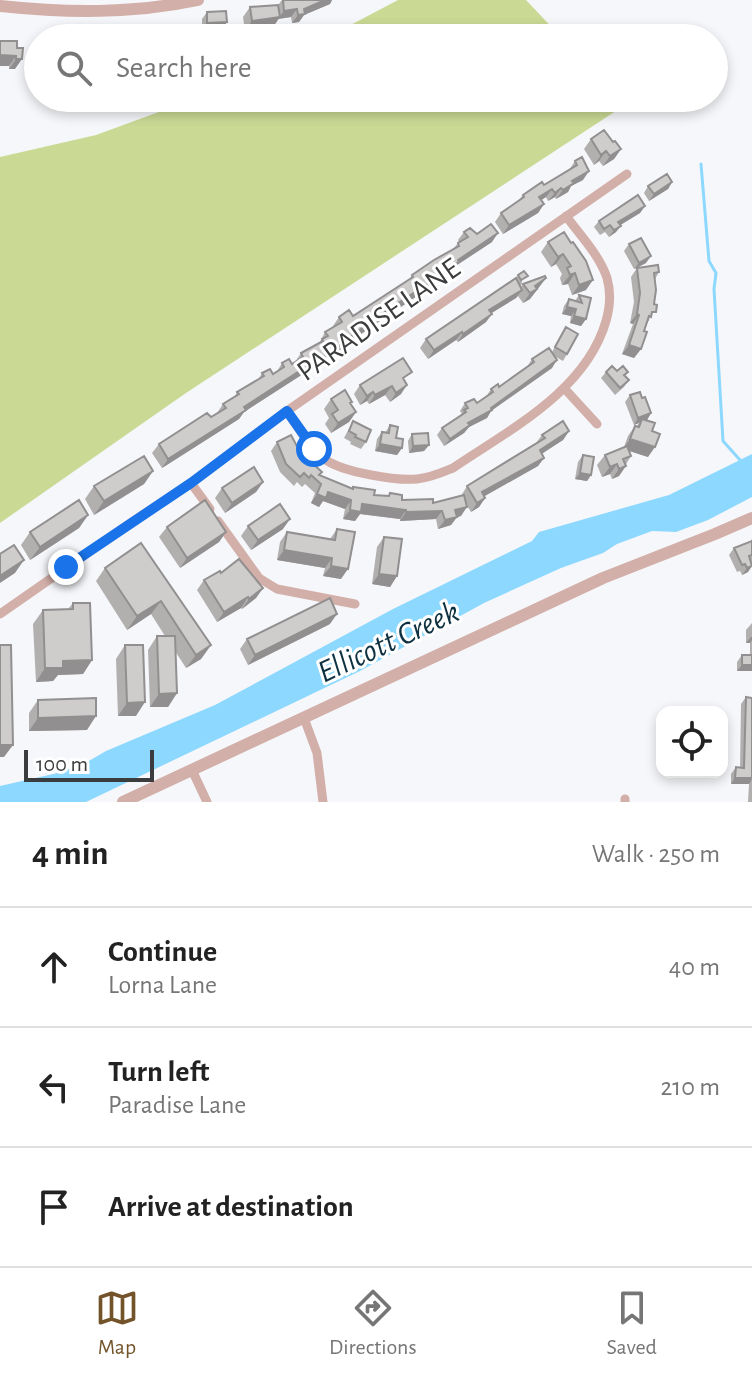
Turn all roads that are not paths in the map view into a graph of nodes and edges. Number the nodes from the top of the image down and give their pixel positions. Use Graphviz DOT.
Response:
graph roads {
  1 [pos="198,0"];
  2 [pos="0,6"];
  3 [pos="627,174"];
  4 [pos="566,216"];
  5 [pos="564,388"];
  6 [pos="287,411"];
  7 [pos="597,424"];
  8 [pos="191,483"];
  9 [pos="752,518"];
  10 [pos="355,604"];
  11 [pos="0,614"];
  12 [pos="304,718"];
  13 [pos="192,770"];
  14 [pos="123,802"];
  15 [pos="207,802"];
  16 [pos="323,802"];
  1 -- 2 [label="street"];
  3 -- 4 [label="street, PARADISE LANE"];
  4 -- 5 [label="street"];
  4 -- 6 [label="street, PARADISE LANE"];
  5 -- 6 [label="street"];
  5 -- 7 [label="street"];
  6 -- 8 [label="street, PARADISE LANE"];
  8 -- 10 [label="street"];
  8 -- 11 [label="street, PARADISE LANE"];
  9 -- 12 [label="street"];
  12 -- 13 [label="street"];
  12 -- 16 [label="street"];
  13 -- 14 [label="street"];
  13 -- 15 [label="street"];
}
